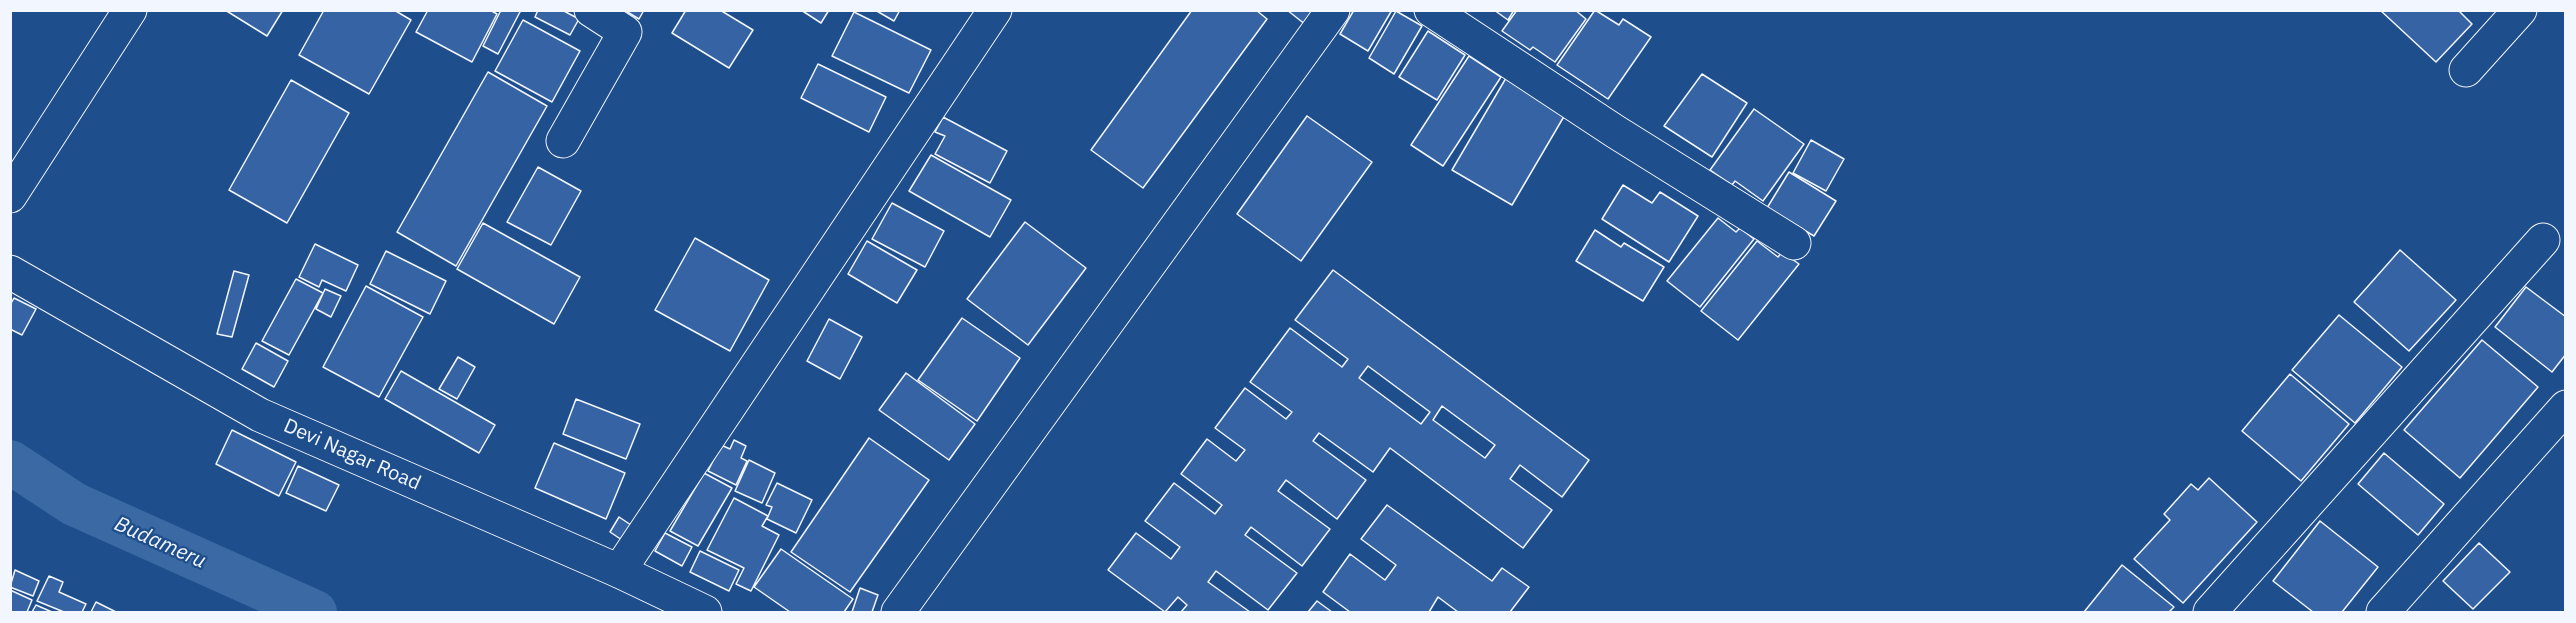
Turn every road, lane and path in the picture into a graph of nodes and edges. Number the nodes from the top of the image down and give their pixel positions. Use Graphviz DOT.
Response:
graph roads {
  1 [pos="130,10"];
  2 [pos="591,10"];
  3 [pos="994,10"];
  4 [pos="1333,10"];
  5 [pos="1431,10"];
  6 [pos="2520,10"];
  7 [pos="2466,70"];
  8 [pos="563,141"];
  9 [pos="10,196"];
  10 [pos="2543,240"];
  11 [pos="1794,243"];
  12 [pos="10,272"];
  13 [pos="2565,407"];
  14 [pos="619,571"];
  15 [pos="705,612"];
  16 [pos="898,612"];
  17 [pos="2210,612"];
  18 [pos="2383,612"];
  1 -- 9 [label="street"];
  2 -- 8 [label="street"];
  3 -- 14 [label="street"];
  4 -- 16 [label="street"];
  5 -- 11 [label="street"];
  6 -- 7 [label="street"];
  10 -- 17 [label="street"];
  12 -- 14 [label="street, Devi Nagar Road"];
  13 -- 18 [label="street"];
  14 -- 15 [label="street, Devi Nagar Road"];
}
